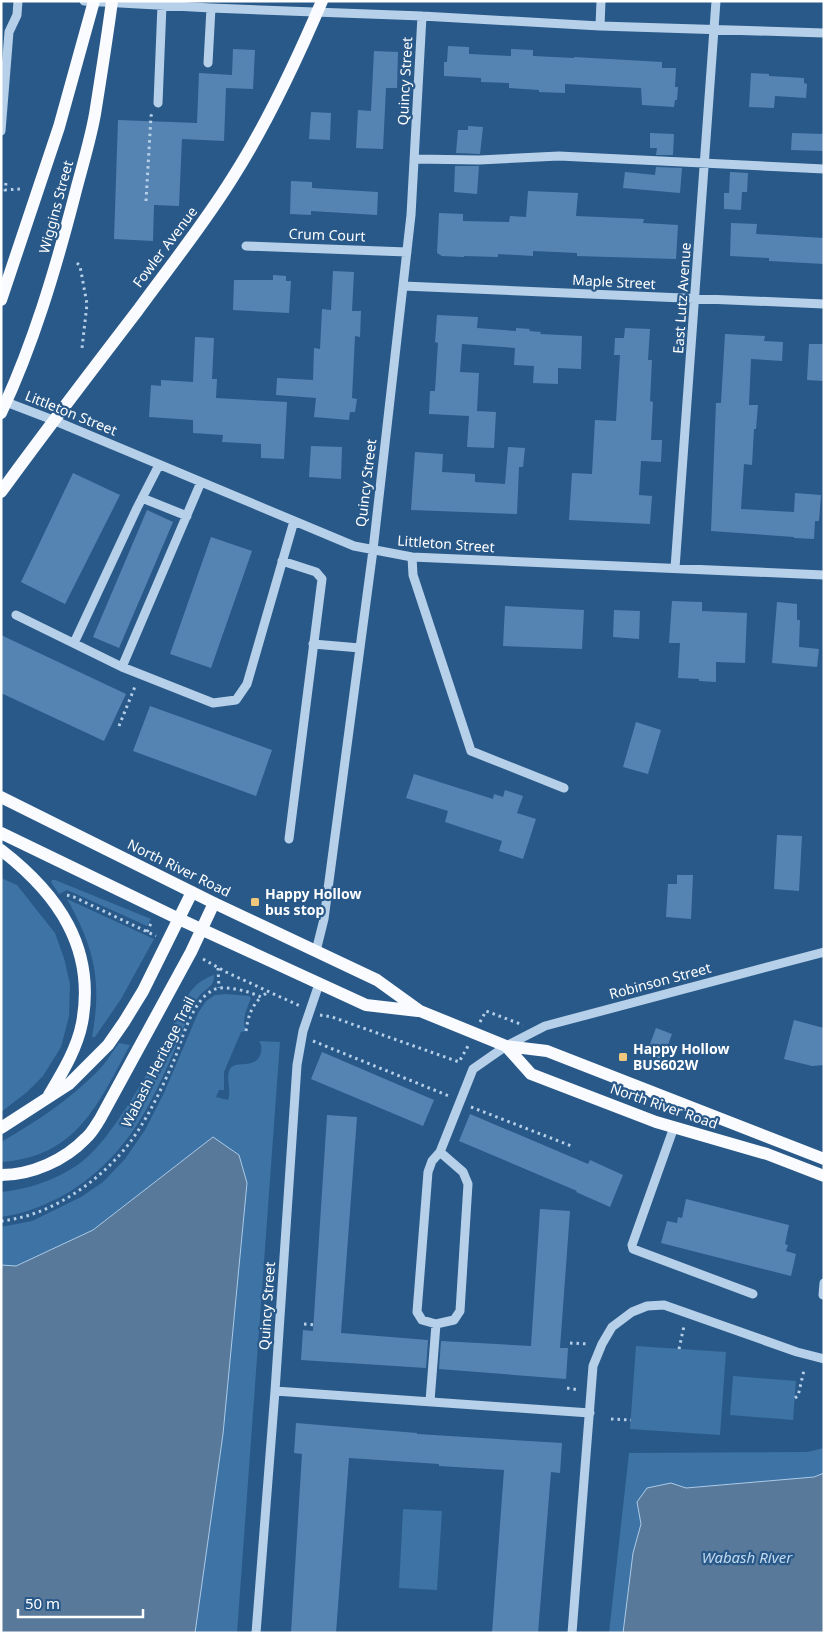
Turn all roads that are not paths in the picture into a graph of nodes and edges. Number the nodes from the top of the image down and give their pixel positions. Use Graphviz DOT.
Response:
graph roads {
  1 [pos="18,1"];
  2 [pos="84,1"];
  3 [pos="94,1"];
  4 [pos="601,1"];
  5 [pos="716,1"];
  6 [pos="112,2"];
  7 [pos="162,5"];
  8 [pos="239,5"];
  9 [pos="320,7"];
  10 [pos="211,8"];
  11 [pos="422,16"];
  12 [pos="600,26"];
  13 [pos="715,29"];
  14 [pos="824,33"];
  15 [pos="208,63"];
  16 [pos="158,103"];
  17 [pos="1,131"];
  18 [pos="415,159"];
  19 [pos="704,163"];
  20 [pos="824,169"];
  21 [pos="246,246"];
  22 [pos="407,252"];
  23 [pos="403,286"];
  24 [pos="696,299"];
  25 [pos="1,300"];
  26 [pos="824,304"];
  27 [pos="4,408"];
  28 [pos="53,420"];
  29 [pos="159,465"];
  30 [pos="201,482"];
  31 [pos="1,492"];
  32 [pos="142,498"];
  33 [pos="187,516"];
  34 [pos="294,521"];
  35 [pos="373,550"];
  36 [pos="412,557"];
  37 [pos="282,561"];
  38 [pos="675,568"];
  39 [pos="824,575"];
  40 [pos="16,615"];
  41 [pos="74,643"];
  42 [pos="314,644"];
  43 [pos="360,648"];
  44 [pos="122,667"];
  45 [pos="564,788"];
  46 [pos="1,797"];
  47 [pos="1,833"];
  48 [pos="289,839"];
  49 [pos="1,850"];
  50 [pos="192,892"];
  51 [pos="214,903"];
  52 [pos="179,920"];
  53 [pos="201,930"];
  54 [pos="316,951"];
  55 [pos="824,952"];
  56 [pos="319,984"];
  57 [pos="420,1011"];
  58 [pos="506,1046"];
  59 [pos="47,1098"];
  60 [pos="1,1128"];
  61 [pos="674,1128"];
  62 [pos="440,1152"];
  63 [pos="824,1159"];
  64 [pos="1,1175"];
  65 [pos="824,1176"];
  66 [pos="824,1283"];
  67 [pos="753,1294"];
  68 [pos="823,1295"];
  69 [pos="436,1324"];
  70 [pos="824,1359"];
  71 [pos="275,1391"];
  72 [pos="430,1401"];
  73 [pos="590,1413"];
  74 [pos="256,1633"];
  75 [pos="572,1633"];
  1 -- 17 [label="street"];
  2 -- 3 [label="street"];
  3 -- 6 [label="street"];
  3 -- 25 [label="main road"];
  4 -- 12 [label="street"];
  5 -- 13 [label="street, East Lutz Avenue"];
  6 -- 7 [label="street"];
  6 -- 27 [label="main road, Wiggins Street"];
  7 -- 10 [label="street"];
  7 -- 16 [label="street"];
  8 -- 9 [label="street"];
  8 -- 10 [label="street"];
  9 -- 11 [label="street"];
  9 -- 28 [label="main road, Fowler Avenue"];
  10 -- 15 [label="street"];
  11 -- 12 [label="street"];
  11 -- 18 [label="street, Quincy Street"];
  12 -- 13 [label="street"];
  13 -- 14 [label="street"];
  13 -- 19 [label="street, East Lutz Avenue"];
  18 -- 19 [label="street"];
  18 -- 22 [label="street, Quincy Street"];
  19 -- 20 [label="street"];
  19 -- 24 [label="street, East Lutz Avenue"];
  21 -- 22 [label="street, Crum Court"];
  22 -- 23 [label="street, Quincy Street"];
  23 -- 24 [label="street, Maple Street"];
  23 -- 35 [label="street, Quincy Street"];
  24 -- 26 [label="street, Maple Street"];
  24 -- 38 [label="street, East Lutz Avenue"];
  27 -- 28 [label="street, Littleton Street"];
  28 -- 29 [label="street, Littleton Street"];
  28 -- 31 [label="main road, Fowler Avenue"];
  29 -- 30 [label="street, Littleton Street"];
  29 -- 32 [label="street"];
  30 -- 33 [label="street"];
  30 -- 34 [label="street, Littleton Street"];
  32 -- 33 [label="street"];
  32 -- 41 [label="street"];
  33 -- 44 [label="street"];
  34 -- 35 [label="street, Littleton Street"];
  34 -- 37 [label="street"];
  35 -- 36 [label="street, Littleton Street"];
  35 -- 43 [label="street, Quincy Street"];
  36 -- 38 [label="street, Littleton Street"];
  36 -- 45 [label="street"];
  37 -- 42 [label="street"];
  37 -- 44 [label="street"];
  38 -- 39 [label="street, Littleton Street"];
  40 -- 41 [label="street"];
  41 -- 44 [label="street"];
  42 -- 43 [label="street"];
  42 -- 48 [label="street"];
  43 -- 54 [label="street, Quincy Street"];
  46 -- 50 [label="main road, North River Road"];
  47 -- 52 [label="main road, North River Road"];
  49 -- 59 [label="main road"];
  50 -- 51 [label="main road, North River Road"];
  50 -- 52 [label="main road"];
  51 -- 53 [label="main road"];
  51 -- 54 [label="main road, North River Road"];
  52 -- 53 [label="main road, North River Road"];
  52 -- 59 [label="main road"];
  53 -- 56 [label="main road, North River Road"];
  53 -- 64 [label="main road"];
  54 -- 57 [label="main road, North River Road"];
  55 -- 58 [label="street, Robinson Street"];
  56 -- 57 [label="main road, North River Road"];
  56 -- 71 [label="street, Quincy Street"];
  57 -- 58 [label="main road, North River Road"];
  58 -- 61 [label="main road, North River Road"];
  58 -- 62 [label="street, Robinson Street"];
  58 -- 63 [label="main road, North River Road"];
  59 -- 60 [label="main road"];
  61 -- 65 [label="main road, North River Road"];
  61 -- 67 [label="street"];
  62 -- 69 [label="street, Robinson Street"];
  62 -- 69 [label="street"];
  66 -- 68 [label="street"];
  69 -- 72 [label="street"];
  70 -- 73 [label="street"];
  71 -- 72 [label="street"];
  71 -- 74 [label="street, Quincy Street"];
  72 -- 73 [label="street"];
  73 -- 75 [label="street"];
}
